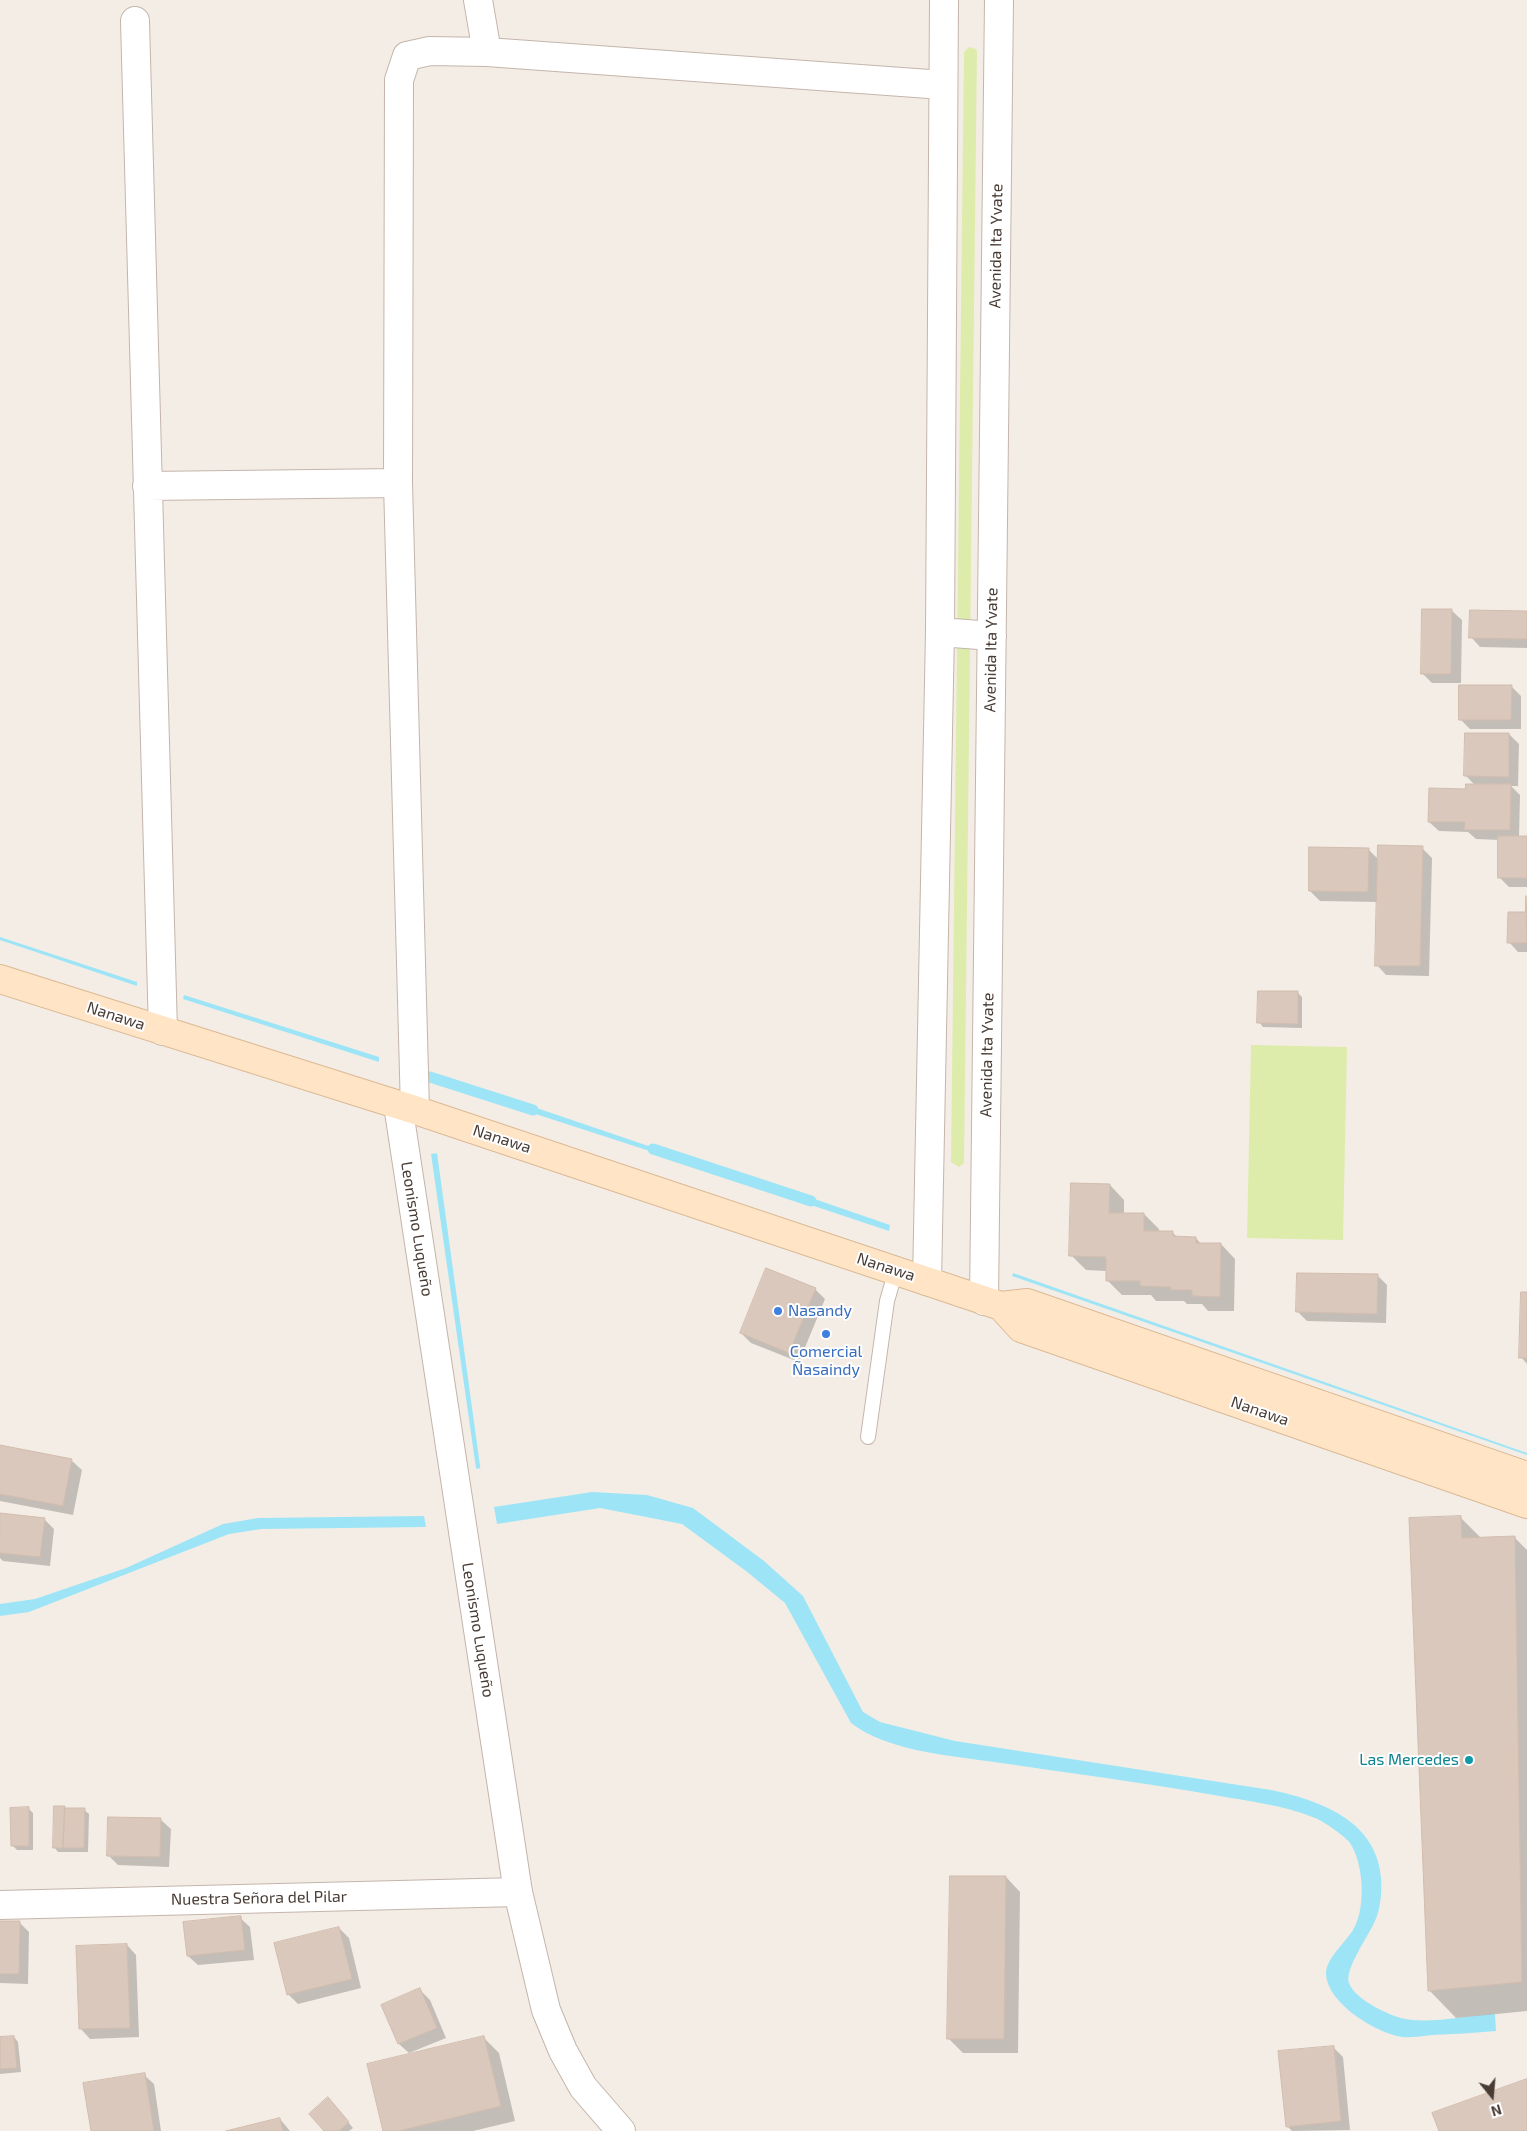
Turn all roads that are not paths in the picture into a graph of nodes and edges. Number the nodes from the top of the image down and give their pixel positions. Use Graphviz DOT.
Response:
graph roads {
  1 [pos="478,0"];
  2 [pos="944,0"];
  3 [pos="999,0"];
  4 [pos="135,21"];
  5 [pos="487,52"];
  6 [pos="943,84"];
  7 [pos="398,484"];
  8 [pos="147,486"];
  9 [pos="940,632"];
  10 [pos="992,636"];
  11 [pos="0,978"];
  12 [pos="163,1031"];
  13 [pos="406,1108"];
  14 [pos="896,1270"];
  15 [pos="927,1281"];
  16 [pos="993,1304"];
  17 [pos="868,1437"];
  18 [pos="1527,1476"];
  19 [pos="1527,1504"];
  20 [pos="518,1892"];
  21 [pos="0,1905"];
  22 [pos="621,2131"];
  1 -- 5 [label="street"];
  2 -- 6 [label="street"];
  3 -- 10 [label="street, Avenida Ita Yvate"];
  4 -- 8 [label="street"];
  5 -- 6 [label="street"];
  5 -- 7 [label="street, Leonismo Luqueño"];
  6 -- 9 [label="street"];
  7 -- 8 [label="street"];
  7 -- 13 [label="street, Leonismo Luqueño"];
  8 -- 12 [label="street"];
  9 -- 10 [label="street"];
  9 -- 15 [label="street"];
  10 -- 16 [label="street, Avenida Ita Yvate"];
  11 -- 12 [label="main road, Nanawa"];
  12 -- 13 [label="main road, Nanawa"];
  13 -- 14 [label="main road, Nanawa"];
  13 -- 20 [label="street, Leonismo Luqueño"];
  14 -- 15 [label="main road, Nanawa"];
  14 -- 17 [label="lane"];
  15 -- 16 [label="main road, Nanawa"];
  16 -- 18 [label="main road, Nanawa"];
  16 -- 19 [label="main road, Nanawa"];
  20 -- 21 [label="street, Nuestra Señora del Pilar"];
  20 -- 22 [label="street, Leonismo Luqueño"];
}
